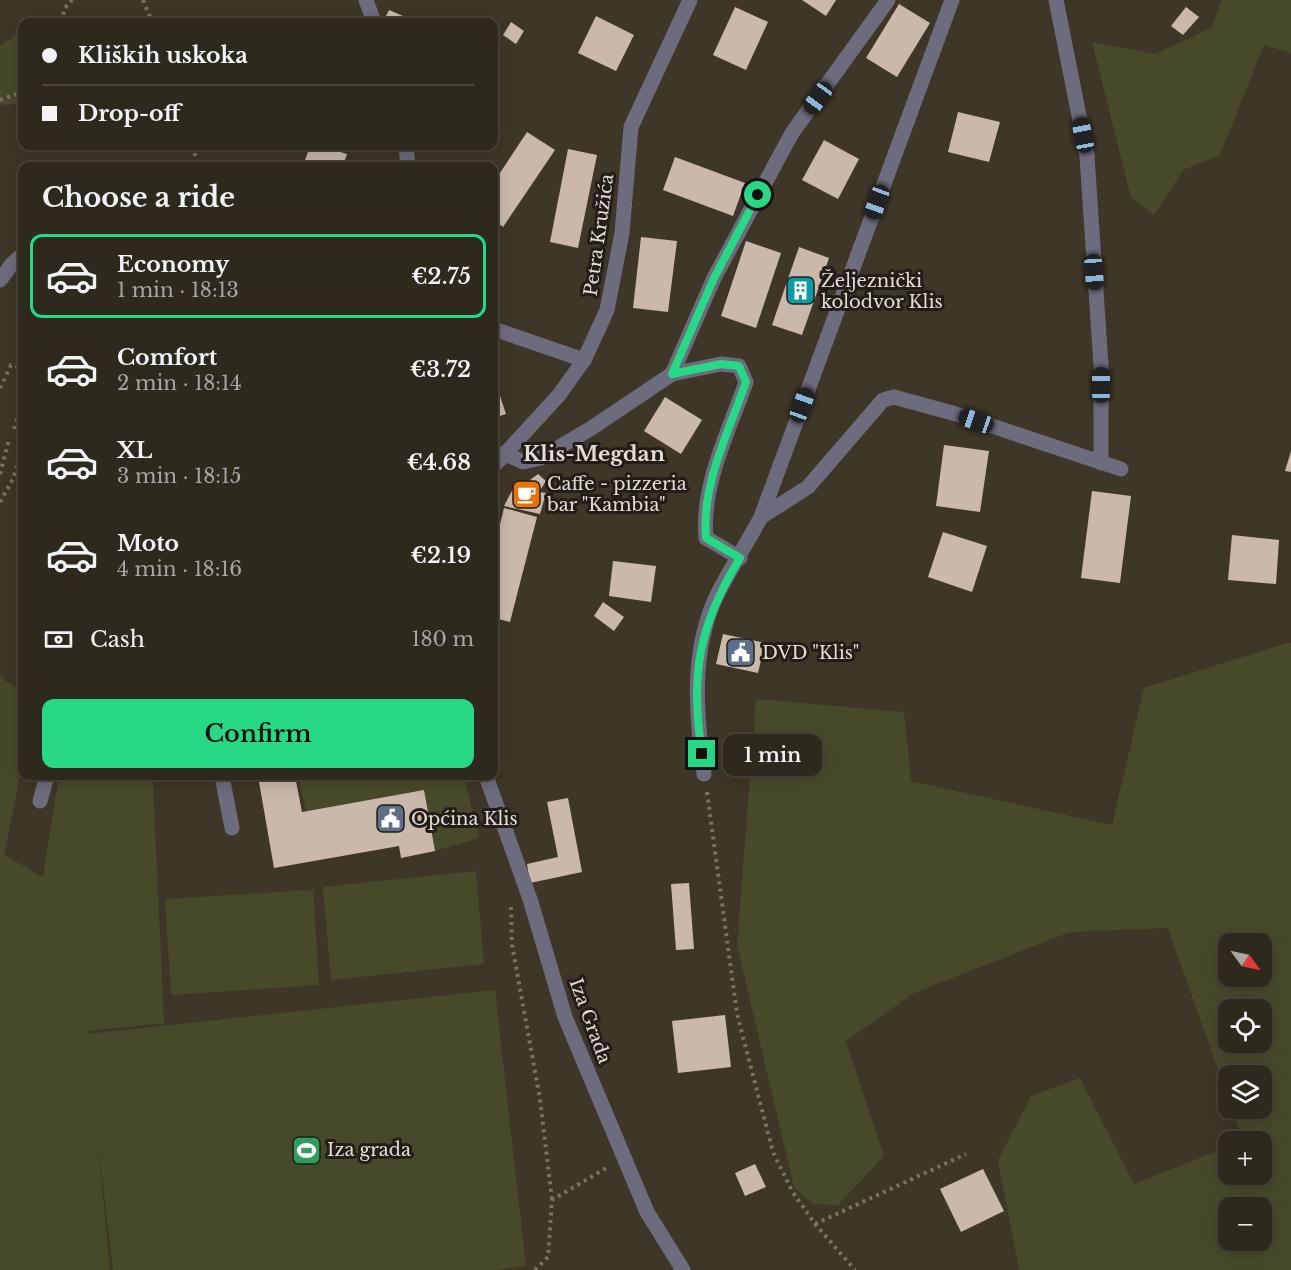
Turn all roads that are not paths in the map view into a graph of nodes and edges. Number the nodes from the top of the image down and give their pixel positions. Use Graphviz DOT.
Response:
graph roads {
  1 [pos="366,0"];
  2 [pos="690,0"];
  3 [pos="888,0"];
  4 [pos="952,0"];
  5 [pos="1056,0"];
  6 [pos="373,18"];
  7 [pos="18,259"];
  8 [pos="0,280"];
  9 [pos="498,330"];
  10 [pos="584,360"];
  11 [pos="672,374"];
  12 [pos="504,453"];
  13 [pos="498,461"];
  14 [pos="1101,463"];
  15 [pos="1121,469"];
  16 [pos="761,517"];
  17 [pos="740,558"];
  18 [pos="704,774"];
  19 [pos="46,780"];
  20 [pos="223,780"];
  21 [pos="487,780"];
  22 [pos="40,801"];
  23 [pos="232,828"];
  24 [pos="683,1270"];
  1 -- 6 [label="street"];
  2 -- 10 [label="street, Petra Kružića"];
  3 -- 11 [label="street"];
  4 -- 16 [label="street"];
  5 -- 14 [label="street"];
  7 -- 8 [label="street"];
  9 -- 10 [label="street"];
  10 -- 12 [label="street, Petra Kružića"];
  11 -- 12 [label="street"];
  11 -- 17 [label="street"];
  12 -- 13 [label="street, Petra Kružića"];
  14 -- 15 [label="street"];
  14 -- 16 [label="street"];
  16 -- 17 [label="street"];
  17 -- 18 [label="street"];
  19 -- 22 [label="street"];
  20 -- 23 [label="street"];
  21 -- 24 [label="street, Iza Grada"];
}
